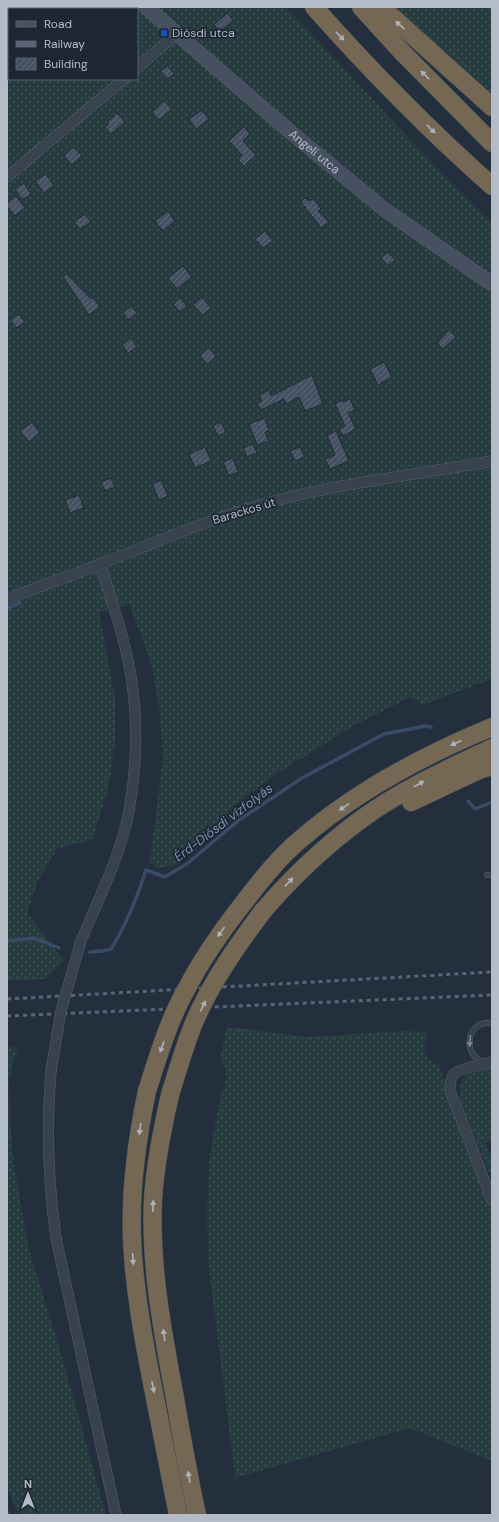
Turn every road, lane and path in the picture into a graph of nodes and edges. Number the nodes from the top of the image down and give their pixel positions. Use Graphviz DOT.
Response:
graph roads {
  1 [pos="146,7"];
  2 [pos="314,7"];
  3 [pos="361,7"];
  4 [pos="381,7"];
  5 [pos="177,33"];
  6 [pos="138,67"];
  7 [pos="123,80"];
  8 [pos="492,107"];
  9 [pos="492,143"];
  10 [pos="7,177"];
  11 [pos="492,186"];
  12 [pos="492,284"];
  13 [pos="492,462"];
  14 [pos="100,564"];
  15 [pos="7,599"];
  16 [pos="492,727"];
  17 [pos="492,748"];
  18 [pos="492,766"];
  19 [pos="328,844"];
  20 [pos="492,1023"];
  21 [pos="490,1062"];
  22 [pos="492,1200"];
  23 [pos="116,1515"];
  24 [pos="178,1515"];
  25 [pos="196,1515"];
  1 -- 5 [label="street, Angeli utca"];
  2 -- 11 [label="highway, one-way"];
  9 -- 3 [label="highway, one-way"];
  8 -- 4 [label="highway, one-way"];
  5 -- 6 [label="street"];
  5 -- 12 [label="street, Angeli utca"];
  7 -- 10 [label="street"];
  13 -- 14 [label="street, Barackos út"];
  14 -- 15 [label="street, Barackos út"];
  14 -- 23 [label="street, bridge"];
  16 -- 24 [label="highway, one-way, bridge"];
  19 -- 17 [label="highway, one-way"];
  18 -- 19 [label="highway"];
  25 -- 19 [label="highway, one-way, bridge"];
  20 -- 21 [label="lane, one-way"];
  21 -- 22 [label="street"];
}
